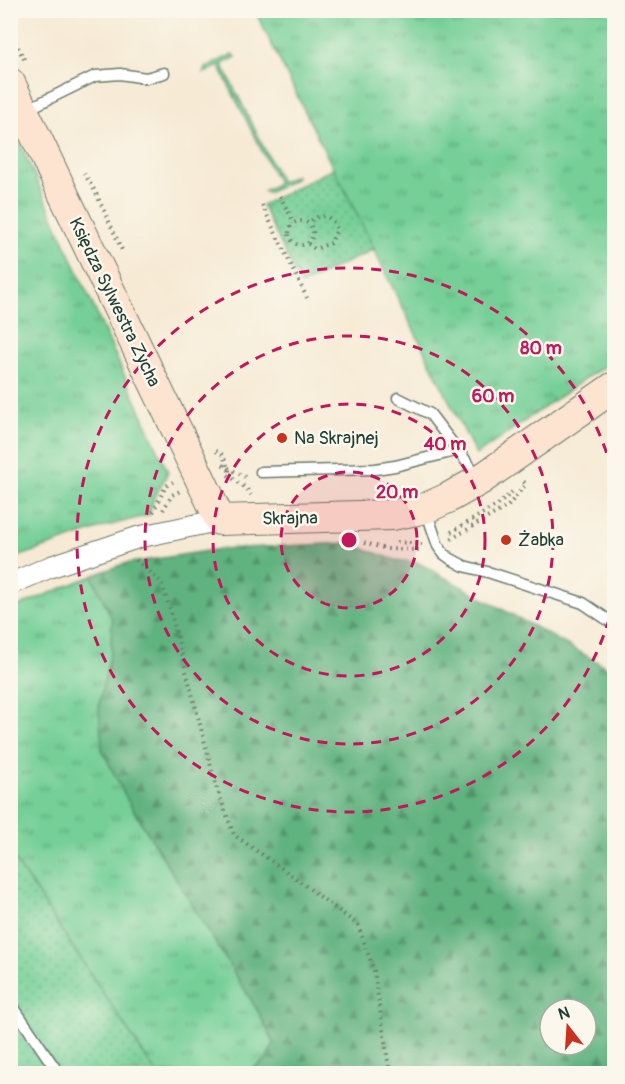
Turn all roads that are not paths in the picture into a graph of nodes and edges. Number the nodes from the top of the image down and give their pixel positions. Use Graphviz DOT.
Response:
graph roads {
  1 [pos="164,73"];
  2 [pos="10,83"];
  3 [pos="24,111"];
  4 [pos="615,387"];
  5 [pos="398,398"];
  6 [pos="459,450"];
  7 [pos="261,472"];
  8 [pos="480,480"];
  9 [pos="426,508"];
  10 [pos="220,520"];
  11 [pos="10,584"];
  12 [pos="615,624"];
  13 [pos="10,1002"];
  14 [pos="59,1074"];
  1 -- 3 [label="lane"];
  2 -- 3 [label="street, Księdza Sylwestra Zycha"];
  3 -- 10 [label="street, Księdza Sylwestra Zycha"];
  4 -- 8 [label="street, Skrajna"];
  5 -- 6 [label="lane"];
  6 -- 7 [label="lane"];
  6 -- 8 [label="lane"];
  8 -- 9 [label="street, Skrajna"];
  9 -- 10 [label="street, Skrajna"];
  9 -- 12 [label="lane"];
  10 -- 11 [label="street, Skrajna"];
  13 -- 14 [label="lane"];
}
